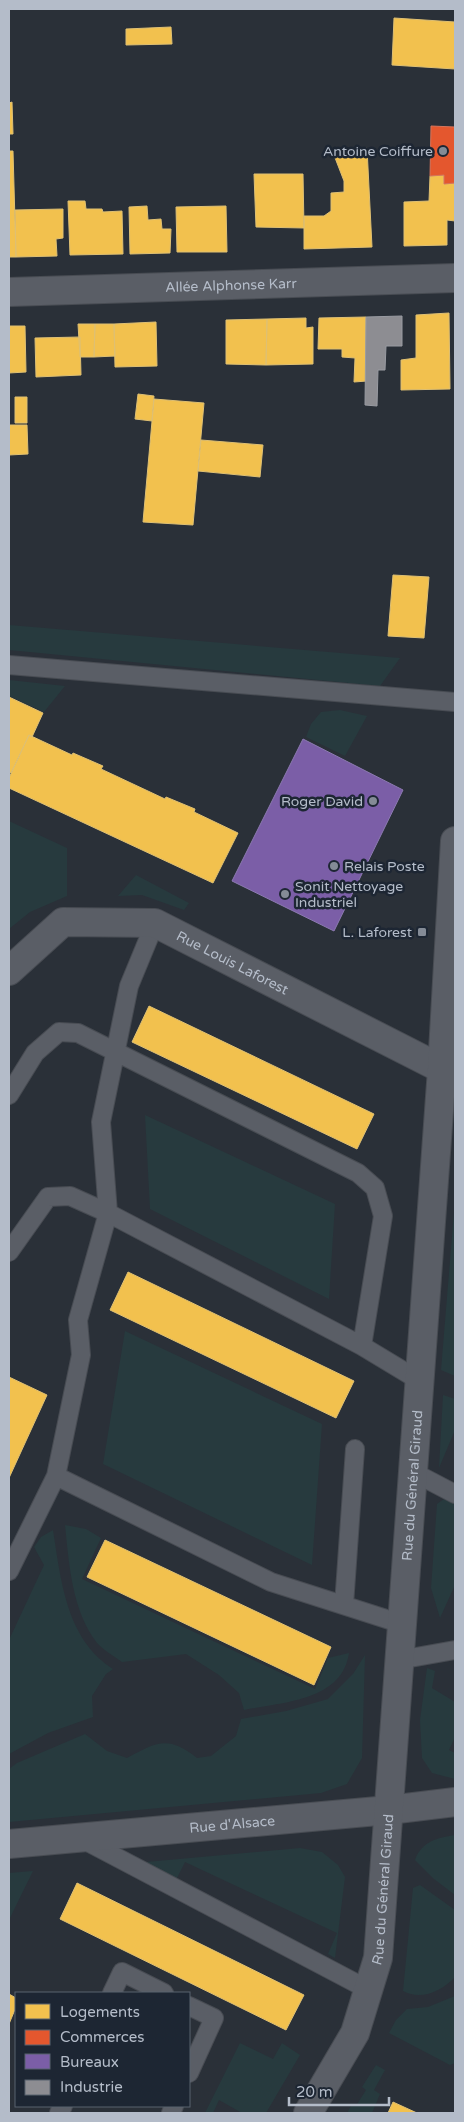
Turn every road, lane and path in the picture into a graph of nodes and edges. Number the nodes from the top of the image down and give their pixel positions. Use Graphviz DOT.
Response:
graph roads {
  1 [pos="455,278"];
  2 [pos="9,292"];
  3 [pos="9,666"];
  4 [pos="455,702"];
  5 [pos="455,841"];
  6 [pos="154,923"];
  7 [pos="9,971"];
  8 [pos="115,1052"];
  9 [pos="448,1075"];
  10 [pos="9,1095"];
  11 [pos="108,1213"];
  12 [pos="9,1252"];
  13 [pos="362,1346"];
  14 [pos="420,1381"];
  15 [pos="355,1449"];
  16 [pos="413,1472"];
  17 [pos="56,1476"];
  18 [pos="455,1494"];
  19 [pos="9,1571"];
  20 [pos="344,1605"];
  21 [pos="402,1624"];
  22 [pos="455,1650"];
  23 [pos="399,1660"];
  24 [pos="455,1802"];
  25 [pos="389,1810"];
  26 [pos="79,1838"];
  27 [pos="9,1844"];
  28 [pos="369,1990"];
  29 [pos="112,1992"];
  30 [pos="162,1992"];
  31 [pos="190,2006"];
  32 [pos="190,2072"];
  33 [pos="308,2113"];
  1 -- 2 [label="street, Allée Alphonse Karr"];
  3 -- 4 [label="lane"];
  5 -- 9 [label="street, Rue du Général Giraud"];
  6 -- 7 [label="street, Rue Louis Laforest"];
  6 -- 8 [label="lane"];
  6 -- 9 [label="street, Rue Louis Laforest"];
  8 -- 10 [label="lane"];
  8 -- 11 [label="lane"];
  8 -- 13 [label="lane"];
  9 -- 14 [label="street, Rue du Général Giraud"];
  11 -- 12 [label="lane"];
  11 -- 13 [label="lane"];
  11 -- 17 [label="lane"];
  13 -- 14 [label="lane"];
  14 -- 16 [label="street, Rue du Général Giraud"];
  15 -- 20 [label="lane"];
  16 -- 18 [label="lane"];
  16 -- 21 [label="street, Rue du Général Giraud"];
  17 -- 19 [label="lane"];
  17 -- 20 [label="lane"];
  20 -- 21 [label="lane"];
  21 -- 23 [label="street, Rue du Général Giraud"];
  22 -- 23 [label="lane"];
  23 -- 25 [label="street, Rue du Général Giraud"];
  24 -- 25 [label="street, Rue d'Alsace"];
  25 -- 26 [label="street, Rue d'Alsace"];
  25 -- 28 [label="street, Rue du Général Giraud"];
  26 -- 27 [label="street, Rue d'Alsace"];
  26 -- 28 [label="lane"];
  28 -- 33 [label="street, Rue du Général Giraud"];
  29 -- 30 [label="lane"];
  31 -- 32 [label="lane"];
}
